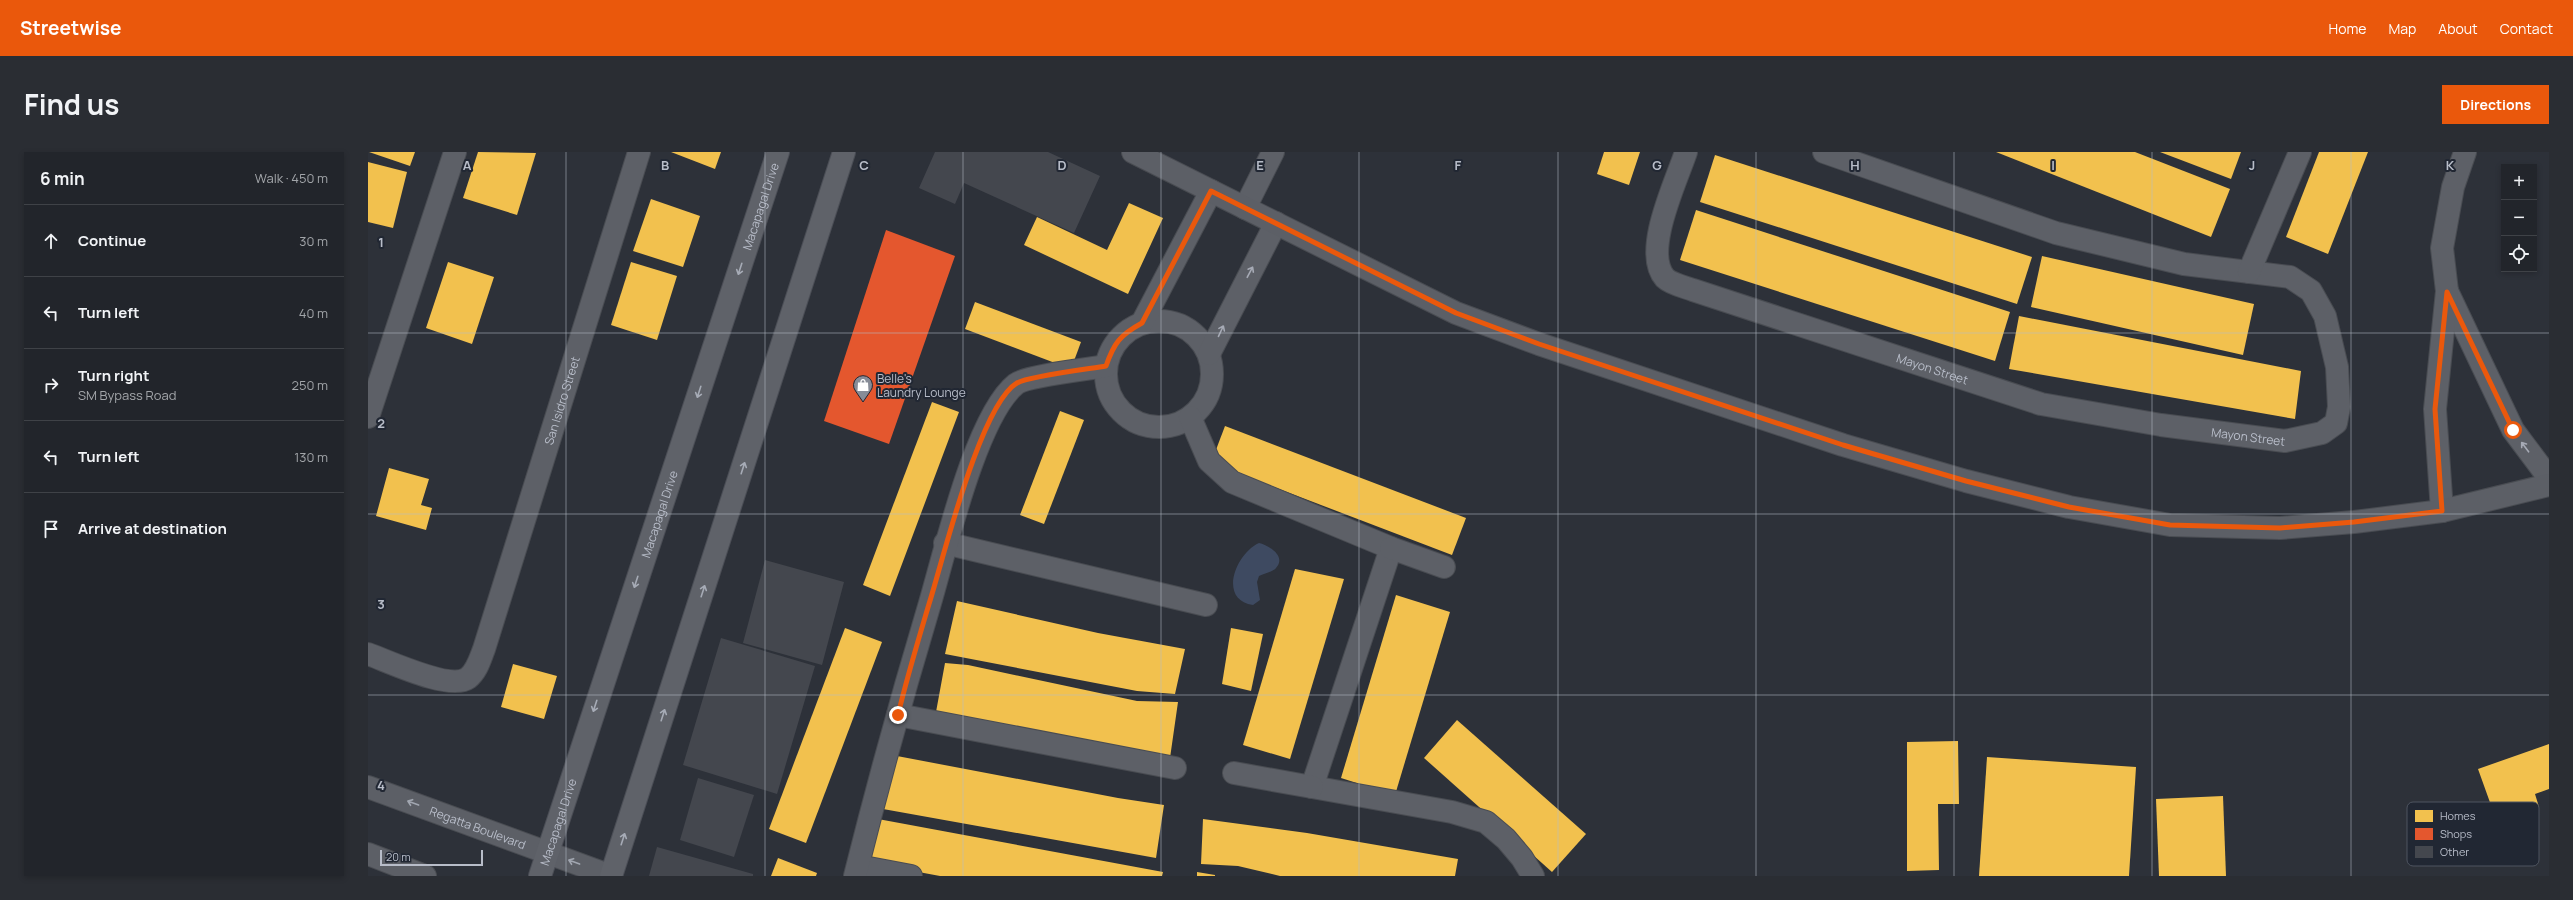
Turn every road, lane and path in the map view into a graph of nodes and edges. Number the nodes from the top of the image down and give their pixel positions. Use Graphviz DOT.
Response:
graph roads {
  1 [pos="455,152"];
  2 [pos="639,152"];
  3 [pos="778,152"];
  4 [pos="844,152"];
  5 [pos="1133,152"];
  6 [pos="1273,152"];
  7 [pos="1686,152"];
  8 [pos="1824,152"];
  9 [pos="2300,152"];
  10 [pos="2464,152"];
  11 [pos="1211,191"];
  12 [pos="1245,208"];
  13 [pos="1276,223"];
  14 [pos="2249,272"];
  15 [pos="2447,292"];
  16 [pos="1142,323"];
  17 [pos="1209,354"];
  18 [pos="1106,366"];
  19 [pos="368,417"];
  20 [pos="1190,417"];
  21 [pos="2549,478"];
  22 [pos="2549,485"];
  23 [pos="2442,511"];
  24 [pos="945,543"];
  25 [pos="1391,548"];
  26 [pos="1444,567"];
  27 [pos="1206,605"];
  28 [pos="368,654"];
  29 [pos="898,715"];
  30 [pos="1175,768"];
  31 [pos="1234,773"];
  32 [pos="368,787"];
  33 [pos="1312,787"];
  34 [pos="547,852"];
  35 [pos="368,854"];
  36 [pos="856,871"];
  37 [pos="425,876"];
  38 [pos="540,876"];
  39 [pos="611,876"];
  40 [pos="910,876"];
  41 [pos="1533,876"];
  1 -- 19 [label="street"];
  2 -- 28 [label="street, San Isidro Street"];
  3 -- 34 [label="main road, Macapagal Drive, one-way"];
  39 -- 4 [label="main road, one-way"];
  5 -- 11 [label="street"];
  6 -- 12 [label="street"];
  7 -- 14 [label="street, Mayon Street"];
  8 -- 14 [label="street"];
  9 -- 14 [label="street"];
  10 -- 15 [label="street"];
  11 -- 12 [label="street"];
  11 -- 16 [label="street"];
  12 -- 13 [label="street"];
  17 -- 13 [label="street, one-way"];
  13 -- 23 [label="street"];
  21 -- 15 [label="street, one-way"];
  15 -- 23 [label="street"];
  16 -- 17 [label="street"];
  16 -- 18 [label="street"];
  17 -- 20 [label="street"];
  18 -- 20 [label="street"];
  18 -- 24 [label="street"];
  20 -- 25 [label="street"];
  22 -- 23 [label="street"];
  24 -- 27 [label="street"];
  24 -- 29 [label="street"];
  25 -- 26 [label="street"];
  25 -- 33 [label="street"];
  29 -- 30 [label="street"];
  29 -- 36 [label="street"];
  31 -- 33 [label="street"];
  34 -- 32 [label="street, Regatta Boulevard, one-way"];
  33 -- 41 [label="street"];
  34 -- 38 [label="main road, Macapagal Drive"];
  39 -- 34 [label="street, Regatta Boulevard, one-way"];
  35 -- 37 [label="street"];
  36 -- 40 [label="street"];
}
